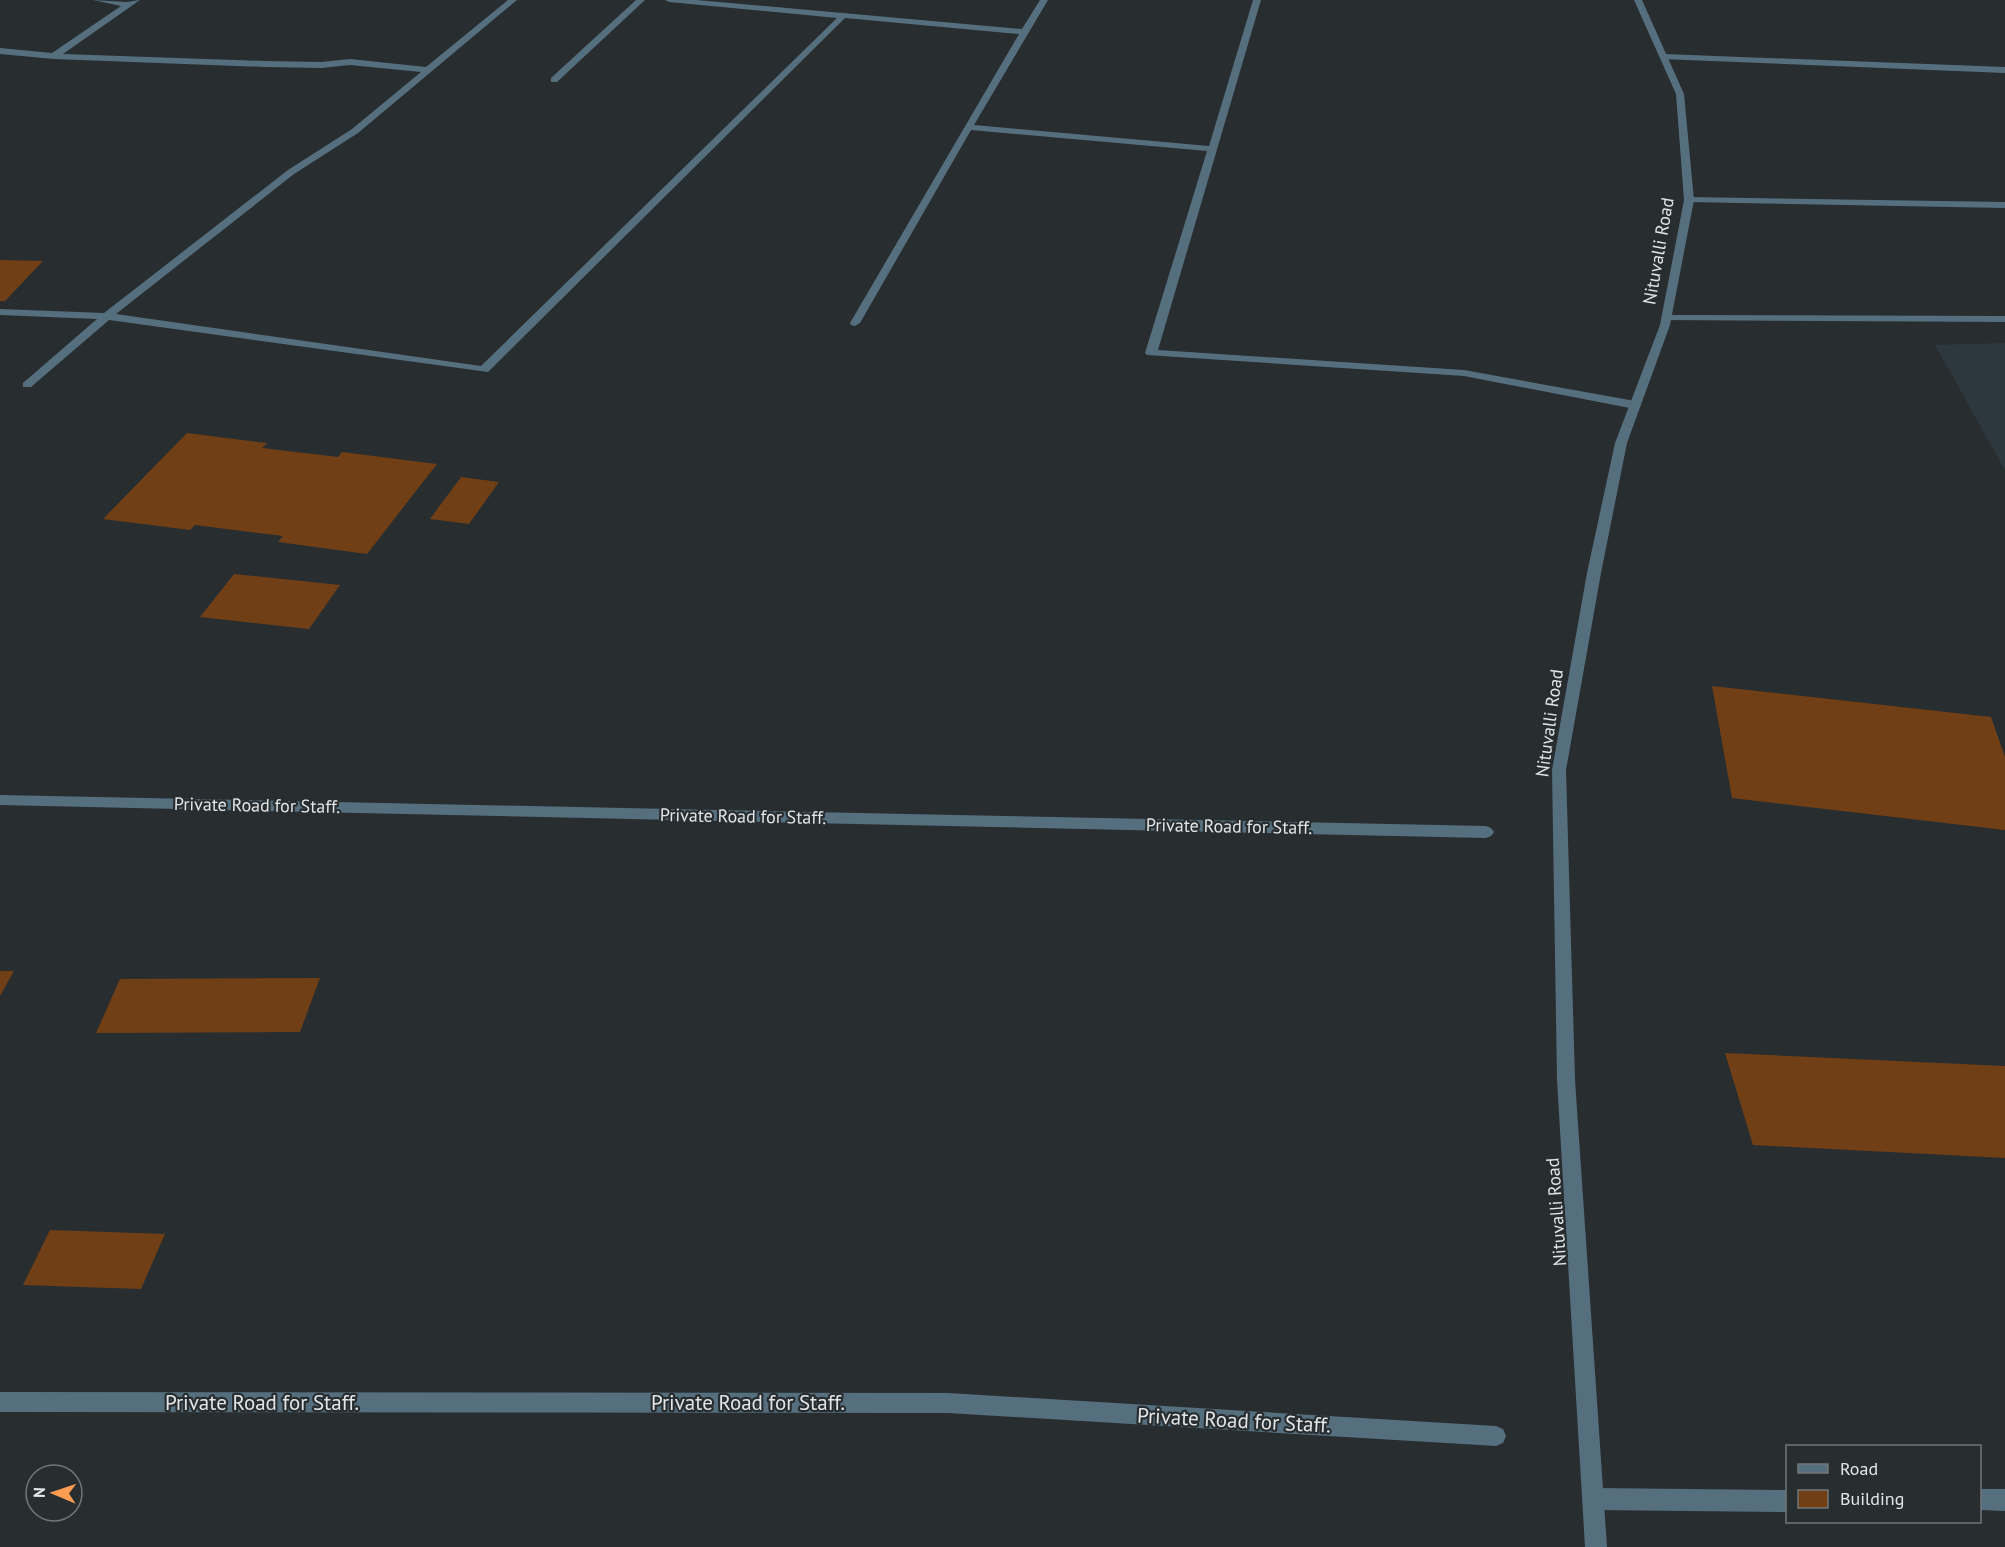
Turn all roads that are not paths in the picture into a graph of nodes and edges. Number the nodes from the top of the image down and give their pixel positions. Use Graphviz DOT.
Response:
graph roads {
  1 [pos="97,0"];
  2 [pos="513,0"];
  3 [pos="640,0"];
  4 [pos="669,0"];
  5 [pos="1044,0"];
  6 [pos="1257,0"];
  7 [pos="1638,0"];
  8 [pos="132,3"];
  9 [pos="843,16"];
  10 [pos="1024,32"];
  11 [pos="0,51"];
  12 [pos="54,56"];
  13 [pos="1665,57"];
  14 [pos="426,70"];
  15 [pos="2005,70"];
  16 [pos="554,80"];
  17 [pos="970,128"];
  18 [pos="1212,149"];
  19 [pos="1689,200"];
  20 [pos="2005,205"];
  21 [pos="0,312"];
  22 [pos="107,316"];
  23 [pos="1666,318"];
  24 [pos="2005,319"];
  25 [pos="855,323"];
  26 [pos="27,386"];
  27 [pos="1635,405"];
  28 [pos="0,800"];
  29 [pos="1486,832"];
  30 [pos="0,1401"];
  31 [pos="1496,1436"];
  32 [pos="1595,1499"];
  33 [pos="1981,1500"];
  34 [pos="2005,1500"];
  35 [pos="1786,1501"];
  36 [pos="1596,1547"];
  1 -- 8 [label="street"];
  2 -- 14 [label="street"];
  3 -- 16 [label="street"];
  4 -- 9 [label="street"];
  5 -- 10 [label="street"];
  6 -- 18 [label="street"];
  7 -- 13 [label="street, Nituvalli Road"];
  8 -- 12 [label="street"];
  9 -- 10 [label="street"];
  9 -- 22 [label="street"];
  10 -- 17 [label="street"];
  11 -- 12 [label="street"];
  12 -- 14 [label="street"];
  13 -- 15 [label="street"];
  13 -- 19 [label="street, Nituvalli Road"];
  14 -- 22 [label="street"];
  17 -- 18 [label="street"];
  17 -- 25 [label="street"];
  18 -- 27 [label="street"];
  19 -- 20 [label="street"];
  19 -- 23 [label="street, Nituvalli Road"];
  21 -- 22 [label="street"];
  22 -- 26 [label="street"];
  23 -- 24 [label="street"];
  23 -- 27 [label="street, Nituvalli Road"];
  27 -- 32 [label="street, Nituvalli Road"];
  28 -- 29 [label="street, Private Road for Staff."];
  30 -- 31 [label="street, Private Road for Staff."];
  32 -- 35 [label="street"];
  32 -- 36 [label="street, Nituvalli Road"];
  33 -- 34 [label="street"];
}
